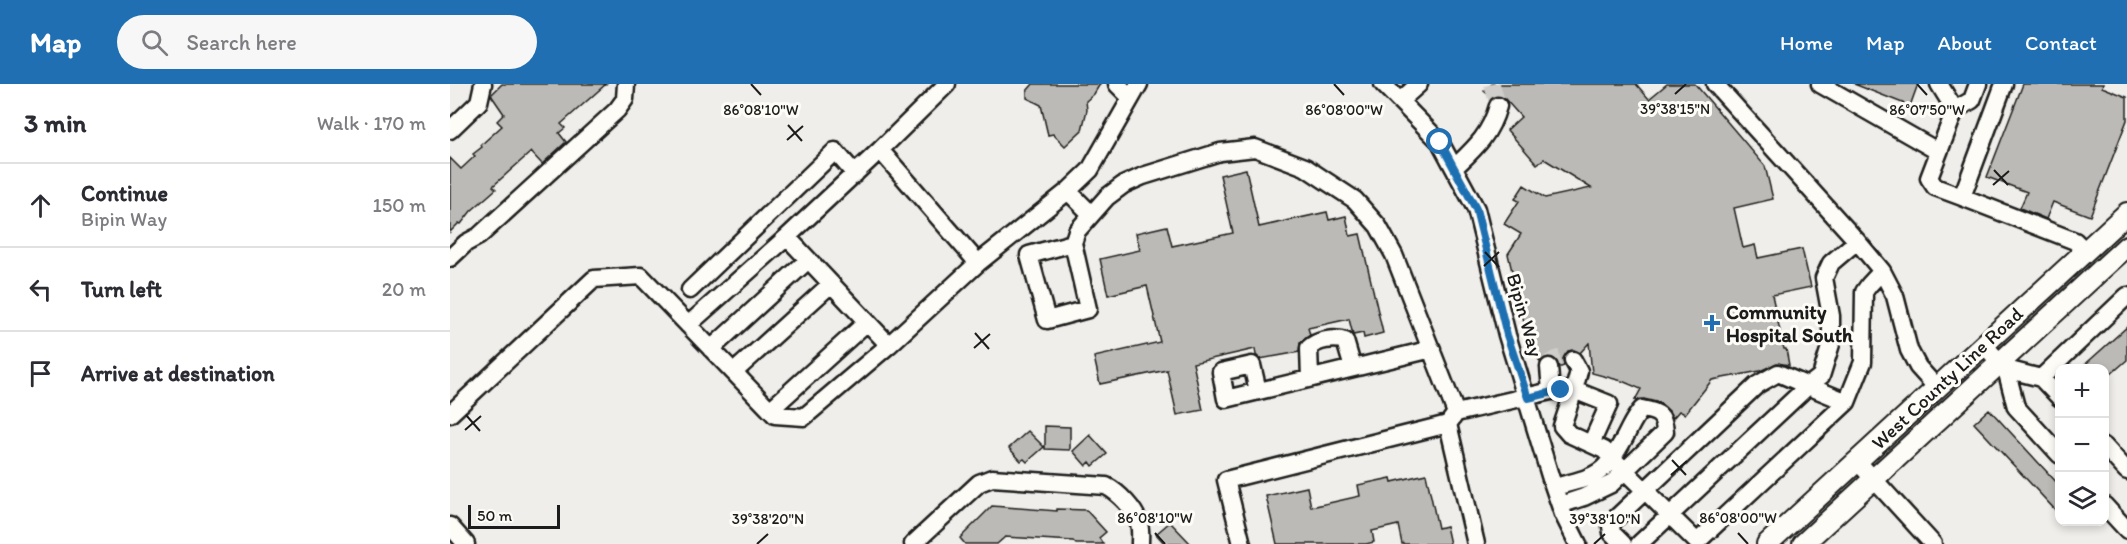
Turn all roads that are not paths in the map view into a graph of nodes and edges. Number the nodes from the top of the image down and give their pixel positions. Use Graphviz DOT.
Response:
graph roads {
  1 [pos="483,84"];
  2 [pos="626,84"];
  3 [pos="948,84"];
  4 [pos="1117,84"];
  5 [pos="1383,84"];
  6 [pos="1419,84"];
  7 [pos="1715,84"];
  8 [pos="1820,84"];
  9 [pos="1939,84"];
  10 [pos="1978,84"];
  11 [pos="2004,84"];
  12 [pos="1135,91"];
  13 [pos="1400,101"];
  14 [pos="1498,106"];
  15 [pos="1955,110"];
  16 [pos="450,130"];
  17 [pos="880,150"];
  18 [pos="1939,152"];
  19 [pos="1454,168"];
  20 [pos="855,174"];
  21 [pos="1068,191"];
  22 [pos="1962,197"];
  23 [pos="2127,213"];
  24 [pos="1091,214"];
  25 [pos="787,237"];
  26 [pos="1857,241"];
  27 [pos="1073,243"];
  28 [pos="2127,246"];
  29 [pos="2085,251"];
  30 [pos="450,258"];
  31 [pos="808,260"];
  32 [pos="978,263"];
  33 [pos="1882,272"];
  34 [pos="831,284"];
  35 [pos="690,290"];
  36 [pos="2127,296"];
  37 [pos="867,322"];
  38 [pos="688,325"];
  39 [pos="888,345"];
  40 [pos="1984,345"];
  41 [pos="711,349"];
  42 [pos="1432,349"];
  43 [pos="1573,360"];
  44 [pos="2004,365"];
  45 [pos="1549,367"];
  46 [pos="1353,368"];
  47 [pos="734,372"];
  48 [pos="1310,378"];
  49 [pos="2041,378"];
  50 [pos="1808,386"];
  51 [pos="1937,388"];
  52 [pos="1574,390"];
  53 [pos="1258,391"];
  54 [pos="1551,391"];
  55 [pos="2055,393"];
  56 [pos="1528,398"];
  57 [pos="1847,402"];
  58 [pos="770,410"];
  59 [pos="450,414"];
  60 [pos="1452,419"];
  61 [pos="1628,432"];
  62 [pos="1591,444"];
  63 [pos="1651,447"];
  64 [pos="2055,450"];
  65 [pos="2109,451"];
  66 [pos="1613,458"];
  67 [pos="1857,461"];
  68 [pos="1626,470"];
  69 [pos="2127,471"];
  70 [pos="1874,479"];
  71 [pos="1554,487"];
  72 [pos="1646,490"];
  73 [pos="1560,505"];
  74 [pos="2115,509"];
  75 [pos="1670,515"];
  76 [pos="450,526"];
  77 [pos="2127,530"];
  78 [pos="1696,543"];
  79 [pos="466,544"];
  80 [pos="913,544"];
  81 [pos="1140,544"];
  82 [pos="1242,544"];
  83 [pos="1476,544"];
  84 [pos="1578,544"];
  85 [pos="1623,544"];
  86 [pos="1639,544"];
  87 [pos="1767,544"];
  88 [pos="1803,544"];
  89 [pos="1933,544"];
  1 -- 16 [label="street"];
  2 -- 30 [label="street"];
  3 -- 17 [label="street"];
  4 -- 12 [label="street"];
  5 -- 13 [label="street, Bipin Way"];
  6 -- 13 [label="street"];
  7 -- 26 [label="street"];
  8 -- 18 [label="street"];
  9 -- 15 [label="street"];
  10 -- 15 [label="street"];
  11 -- 22 [label="street"];
  12 -- 21 [label="street"];
  13 -- 19 [label="street, Bipin Way"];
  14 -- 19 [label="street"];
  15 -- 18 [label="street"];
  17 -- 20 [label="street"];
  17 -- 32 [label="street"];
  18 -- 22 [label="street"];
  19 -- 56 [label="street, Bipin Way"];
  20 -- 25 [label="street"];
  20 -- 35 [label="street"];
  21 -- 24 [label="street"];
  21 -- 32 [label="street"];
  22 -- 29 [label="street"];
  23 -- 29 [label="main road, West County Line Road"];
  24 -- 27 [label="street"];
  24 -- 42 [label="street"];
  25 -- 31 [label="street"];
  25 -- 38 [label="street"];
  26 -- 33 [label="street"];
  26 -- 50 [label="street"];
  27 -- 27 [label="street"];
  28 -- 44 [label="main road, West County Line Road"];
  29 -- 40 [label="main road, West County Line Road"];
  31 -- 34 [label="street"];
  31 -- 41 [label="street"];
  32 -- 39 [label="street"];
  33 -- 51 [label="street"];
  33 -- 57 [label="street"];
  34 -- 37 [label="street"];
  34 -- 47 [label="street"];
  36 -- 49 [label="street"];
  37 -- 39 [label="street"];
  37 -- 58 [label="street"];
  38 -- 41 [label="street"];
  38 -- 59 [label="street"];
  39 -- 58 [label="street"];
  40 -- 44 [label="street"];
  40 -- 51 [label="main road, West County Line Road"];
  41 -- 47 [label="street"];
  42 -- 46 [label="street"];
  42 -- 60 [label="street"];
  43 -- 52 [label="street"];
  44 -- 49 [label="street"];
  44 -- 64 [label="street"];
  44 -- 70 [label="main road, West County Line Road"];
  45 -- 54 [label="street"];
  46 -- 48 [label="street"];
  46 -- 48 [label="street"];
  47 -- 58 [label="street"];
  48 -- 53 [label="street"];
  49 -- 55 [label="street"];
  50 -- 57 [label="street"];
  50 -- 72 [label="street"];
  50 -- 75 [label="street"];
  51 -- 67 [label="main road, West County Line Road"];
  52 -- 54 [label="street"];
  52 -- 62 [label="street"];
  52 -- 62 [label="street"];
  54 -- 56 [label="street"];
  56 -- 60 [label="street"];
  56 -- 71 [label="street, Bipin Way"];
  57 -- 78 [label="street"];
  60 -- 82 [label="street"];
  60 -- 83 [label="street"];
  61 -- 63 [label="street"];
  61 -- 63 [label="street"];
  61 -- 66 [label="street"];
  62 -- 66 [label="street"];
  63 -- 68 [label="street"];
  65 -- 69 [label="street"];
  66 -- 68 [label="street"];
  66 -- 71 [label="street"];
  67 -- 70 [label="street"];
  67 -- 87 [label="main road, West County Line Road"];
  68 -- 72 [label="street"];
  68 -- 73 [label="street"];
  70 -- 88 [label="main road, West County Line Road"];
  70 -- 89 [label="street"];
  71 -- 73 [label="street, Bipin Way"];
  72 -- 75 [label="street"];
  72 -- 85 [label="street"];
  73 -- 84 [label="street, Bipin Way"];
  74 -- 77 [label="street"];
  75 -- 78 [label="street"];
  75 -- 86 [label="street"];
  76 -- 79 [label="street"];
  80 -- 81 [label="street"];
}
